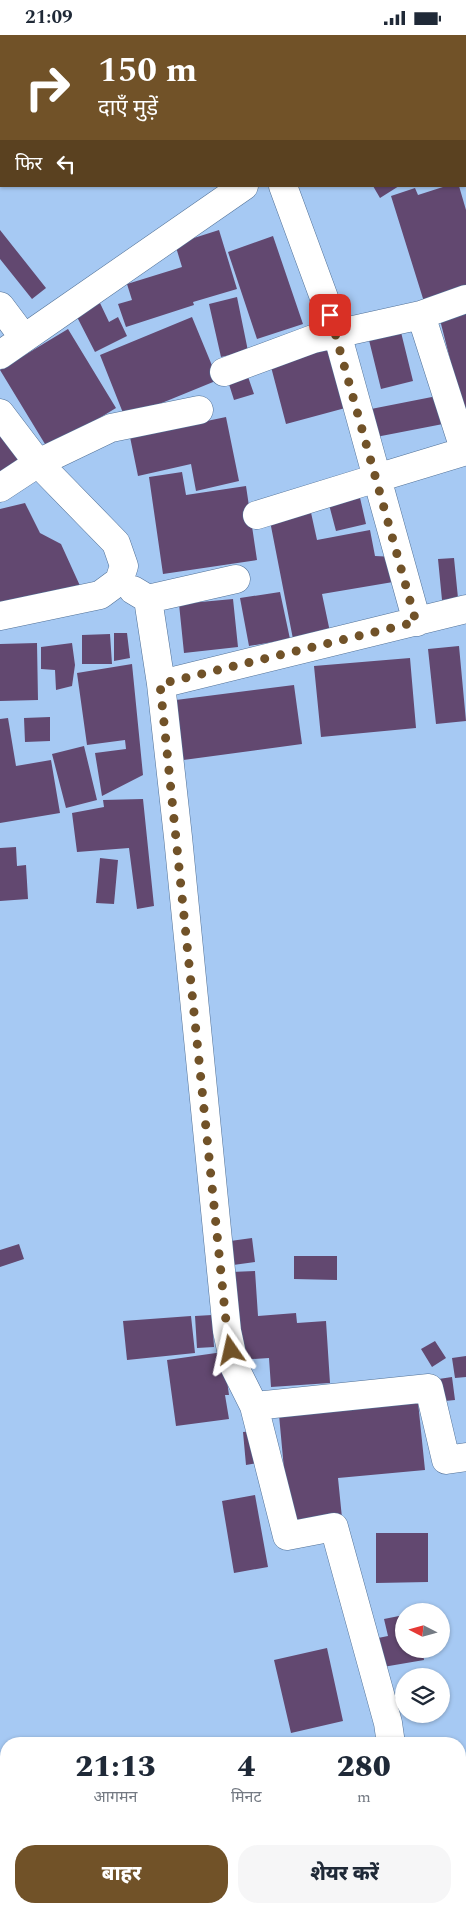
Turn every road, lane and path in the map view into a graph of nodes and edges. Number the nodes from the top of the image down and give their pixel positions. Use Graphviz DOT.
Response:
graph roads {
  1 [pos="243,187"];
  2 [pos="283,187"];
  3 [pos="466,299"];
  4 [pos="0,306"];
  5 [pos="421,315"];
  6 [pos="337,333"];
  7 [pos="24,338"];
  8 [pos="0,355"];
  9 [pos="224,372"];
  10 [pos="199,410"];
  11 [pos="0,413"];
  12 [pos="465,451"];
  13 [pos="38,463"];
  14 [pos="377,478"];
  15 [pos="0,488"];
  16 [pos="257,515"];
  17 [pos="236,579"];
  18 [pos="119,581"];
  19 [pos="148,599"];
  20 [pos="466,609"];
  21 [pos="0,616"];
  22 [pos="416,622"];
  23 [pos="160,684"];
  24 [pos="254,1406"];
  25 [pos="466,1457"];
  26 [pos="390,1737"];
  1 -- 7 [label="street"];
  2 -- 6 [label="street"];
  3 -- 5 [label="street"];
  4 -- 7 [label="street"];
  5 -- 6 [label="street"];
  5 -- 12 [label="street"];
  6 -- 9 [label="street"];
  6 -- 14 [label="street"];
  7 -- 8 [label="street"];
  10 -- 13 [label="street"];
  11 -- 13 [label="street"];
  12 -- 14 [label="street"];
  13 -- 15 [label="street"];
  13 -- 18 [label="street"];
  14 -- 16 [label="street"];
  14 -- 22 [label="street"];
  17 -- 19 [label="street"];
  18 -- 19 [label="street"];
  18 -- 21 [label="street"];
  19 -- 23 [label="street"];
  20 -- 22 [label="street"];
  22 -- 23 [label="street"];
  23 -- 24 [label="street"];
  24 -- 25 [label="street"];
  24 -- 26 [label="street"];
}
